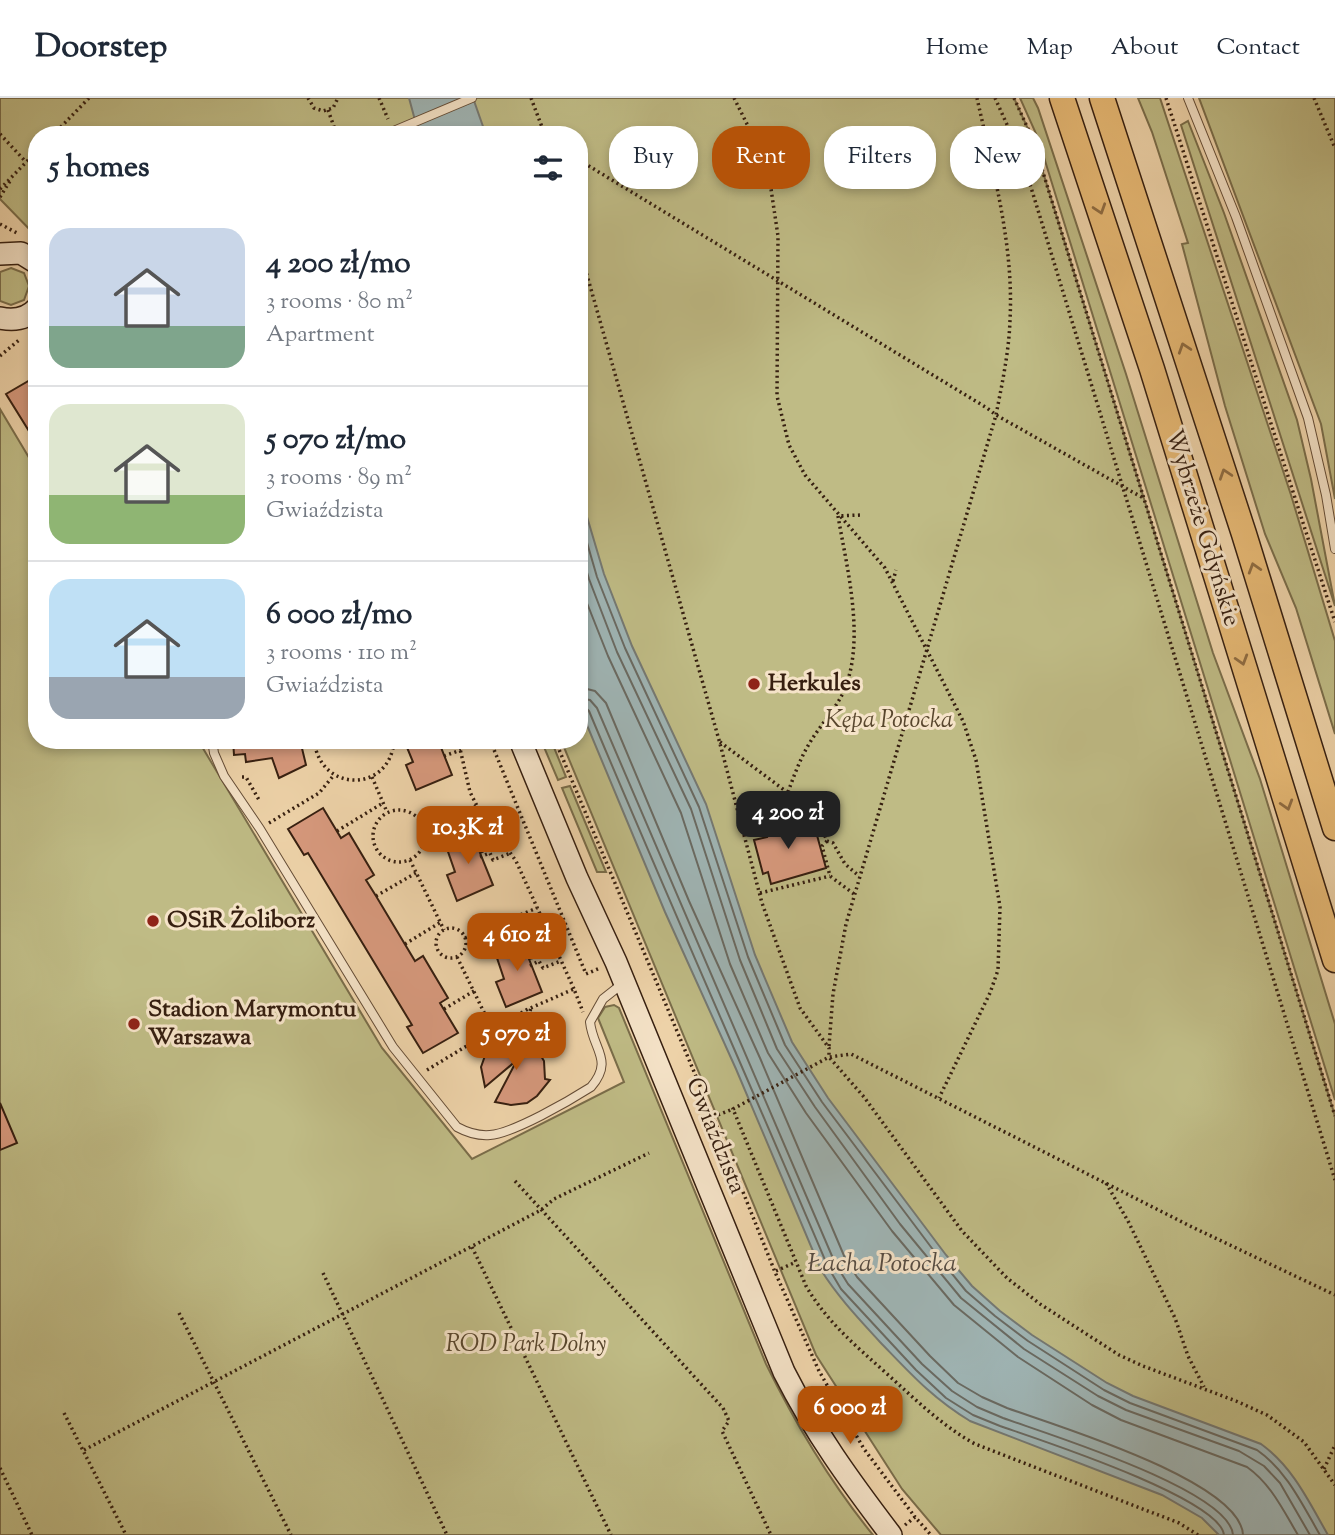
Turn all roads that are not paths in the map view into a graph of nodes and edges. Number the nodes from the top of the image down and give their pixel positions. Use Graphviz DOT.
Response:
graph roads {
  1 [pos="472,98"];
  2 [pos="1062,98"];
  3 [pos="1102,98"];
  4 [pos="1188,98"];
  5 [pos="405,126"];
  6 [pos="0,254"];
  7 [pos="28,257"];
  8 [pos="28,316"];
  9 [pos="1,320"];
  10 [pos="1335,549"];
  11 [pos="213,749"];
  12 [pos="524,749"];
  13 [pos="1335,828"];
  14 [pos="1335,960"];
  15 [pos="624,982"];
  16 [pos="896,1532"];
  1 -- 5 [label="lane"];
  2 -- 14 [label="main road, Wybrzeże Gdyńskie, one-way"];
  13 -- 3 [label="main road, Wybrzeże Gdyńskie, one-way"];
  4 -- 10 [label="lane"];
  6 -- 7 [label="street"];
  8 -- 9 [label="street"];
  11 -- 15 [label="lane"];
  12 -- 15 [label="street, Gwiaździsta"];
  15 -- 16 [label="street, Gwiaździsta"];
}
